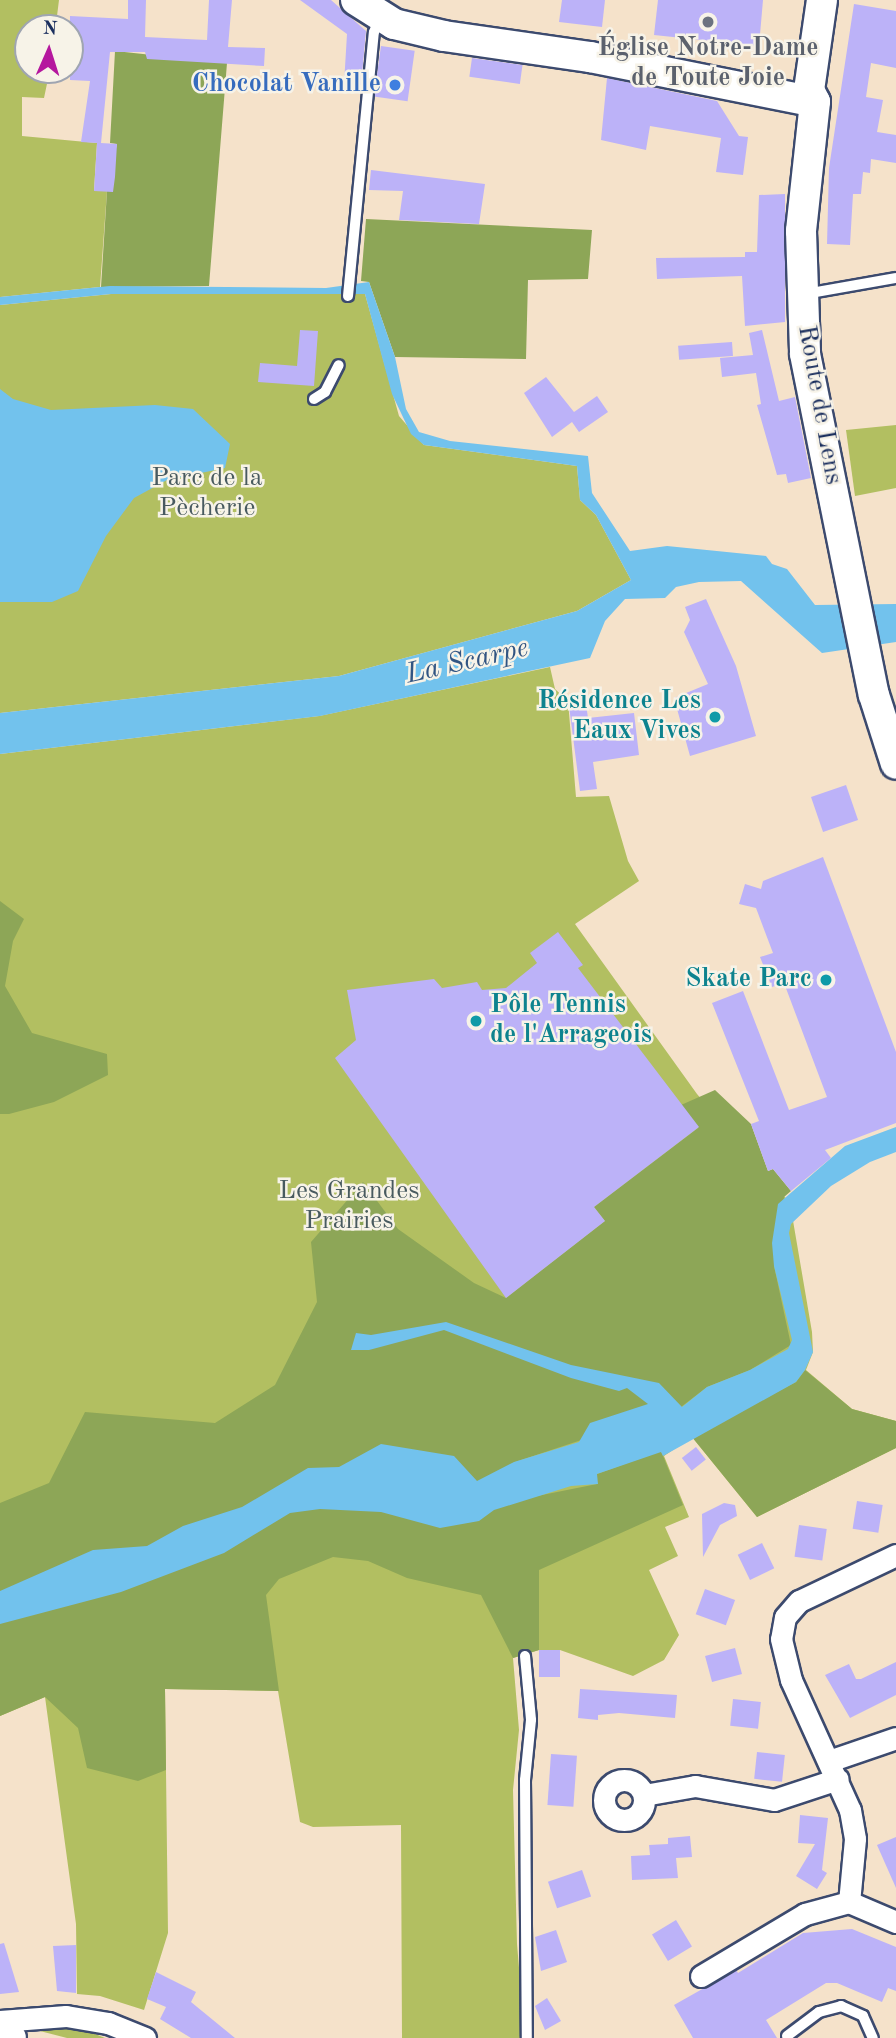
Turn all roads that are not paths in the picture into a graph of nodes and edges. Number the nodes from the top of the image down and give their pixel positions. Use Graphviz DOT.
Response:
graph roads {
  1 [pos="356,0"];
  2 [pos="822,0"];
  3 [pos="840,0"];
  4 [pos="380,17"];
  5 [pos="814,110"];
  6 [pos="896,278"];
  7 [pos="802,294"];
  8 [pos="348,296"];
  9 [pos="339,365"];
  10 [pos="314,399"];
  11 [pos="896,764"];
  12 [pos="896,1555"];
  13 [pos="525,1656"];
  14 [pos="896,1738"];
  15 [pos="833,1770"];
  16 [pos="644,1795"];
  17 [pos="849,1902"];
  18 [pos="896,1923"];
  19 [pos="701,1976"];
  20 [pos="0,2021"];
  21 [pos="0,2036"];
  22 [pos="787,2036"];
  23 [pos="10,2038"];
  24 [pos="145,2038"];
  25 [pos="527,2038"];
  26 [pos="873,2038"];
  1 -- 4 [label="main road"];
  2 -- 5 [label="main road, Route de Lens"];
  3 -- 5 [label="main road"];
  4 -- 5 [label="main road"];
  4 -- 8 [label="lane"];
  5 -- 7 [label="main road, Route de Lens"];
  6 -- 7 [label="lane"];
  7 -- 11 [label="main road, Route de Lens"];
  9 -- 10 [label="lane"];
  12 -- 15 [label="street"];
  13 -- 25 [label="lane"];
  14 -- 15 [label="street"];
  15 -- 16 [label="street"];
  15 -- 17 [label="street"];
  17 -- 18 [label="street"];
  17 -- 19 [label="street"];
  20 -- 24 [label="street"];
  21 -- 23 [label="main road"];
  22 -- 26 [label="lane"];
}
